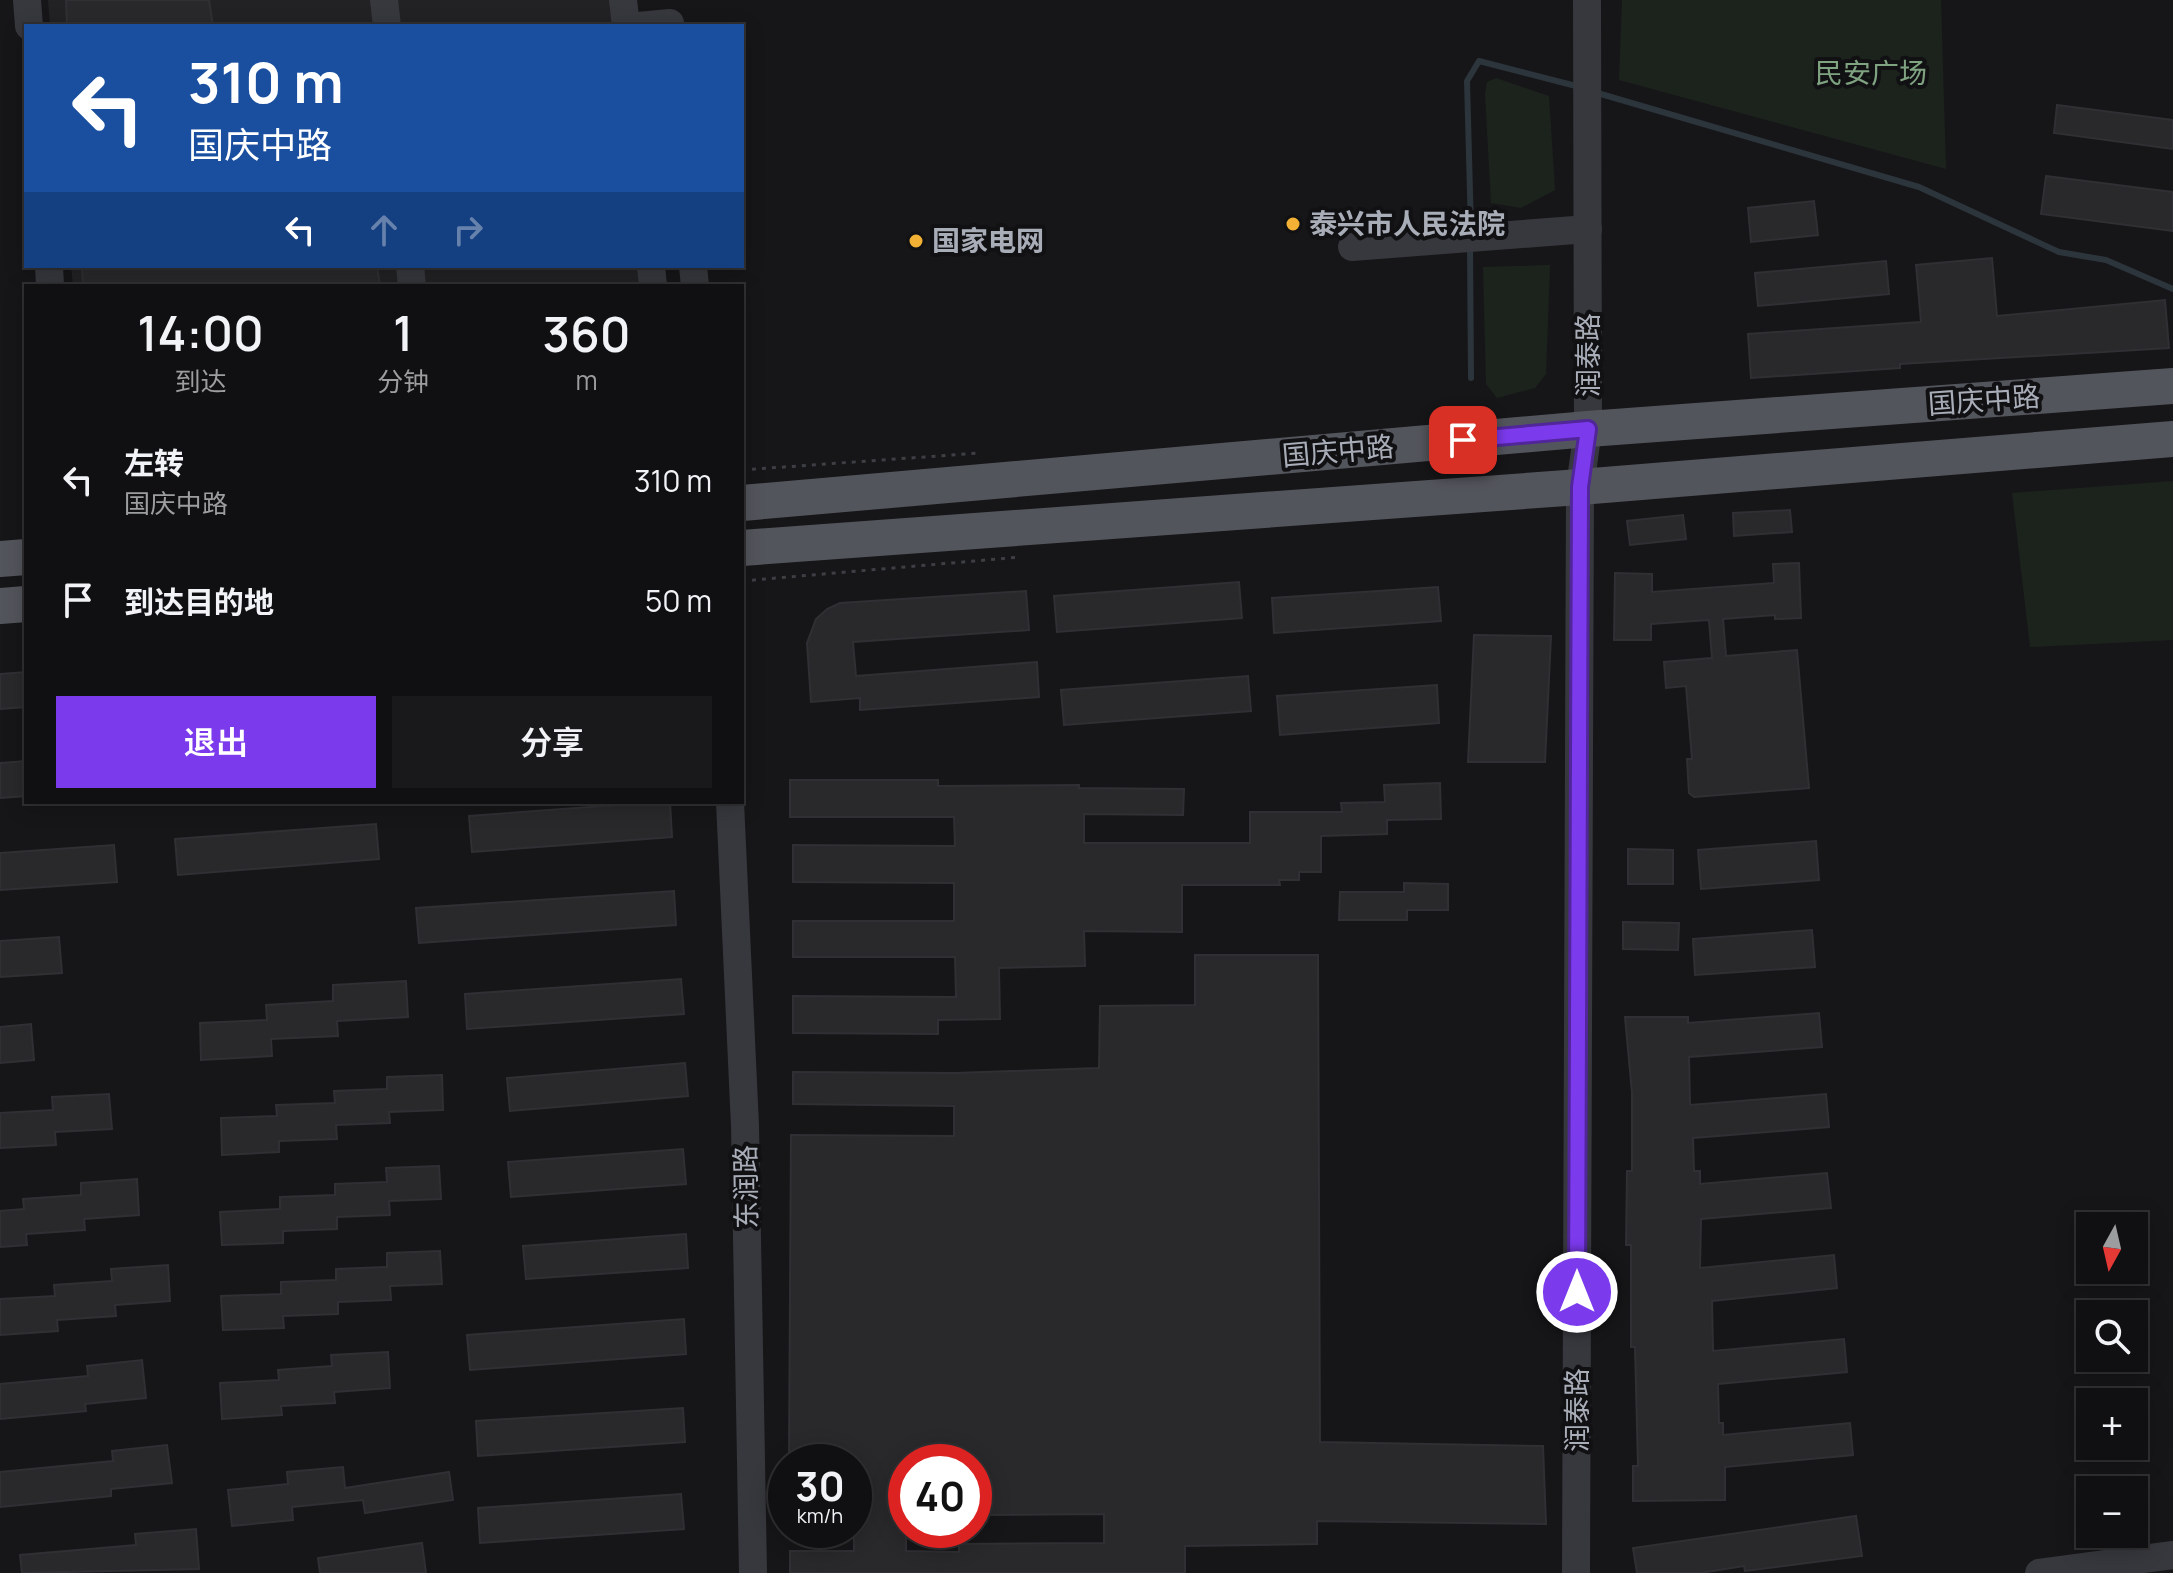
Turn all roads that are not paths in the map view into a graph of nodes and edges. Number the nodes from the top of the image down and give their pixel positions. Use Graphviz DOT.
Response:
graph roads {
  1 [pos="27,0"];
  2 [pos="384,0"];
  3 [pos="623,0"];
  4 [pos="1587,0"];
  5 [pos="670,16"];
  6 [pos="29,24"];
  7 [pos="387,24"];
  8 [pos="626,24"];
  9 [pos="644,24"];
  10 [pos="1588,229"];
  11 [pos="1352,247"];
  12 [pos="2173,386"];
  13 [pos="1588,429"];
  14 [pos="2173,439"];
  15 [pos="1580,487"];
  16 [pos="744,503"];
  17 [pos="744,548"];
  18 [pos="24,557"];
  19 [pos="0,559"];
  20 [pos="24,604"];
  21 [pos="0,606"];
  22 [pos="730,804"];
  23 [pos="2173,1555"];
  24 [pos="2120,1568"];
  25 [pos="753,1573"];
  26 [pos="1576,1573"];
  27 [pos="2039,1573"];
  1 -- 6 [label="street"];
  2 -- 7 [label="street"];
  3 -- 8 [label="street"];
  4 -- 10 [label="street, 润泰路"];
  5 -- 9 [label="street"];
  10 -- 11 [label="street"];
  10 -- 13 [label="street, 润泰路"];
  12 -- 13 [label="main road, 国庆中路"];
  13 -- 15 [label="street, 润泰路"];
  13 -- 16 [label="main road, 国庆中路"];
  14 -- 15 [label="main road"];
  15 -- 17 [label="main road"];
  15 -- 26 [label="street, 润泰路"];
  18 -- 19 [label="main road"];
  20 -- 21 [label="main road"];
  22 -- 25 [label="street, 东润路"];
  23 -- 24 [label="street"];
  24 -- 27 [label="street"];
}
